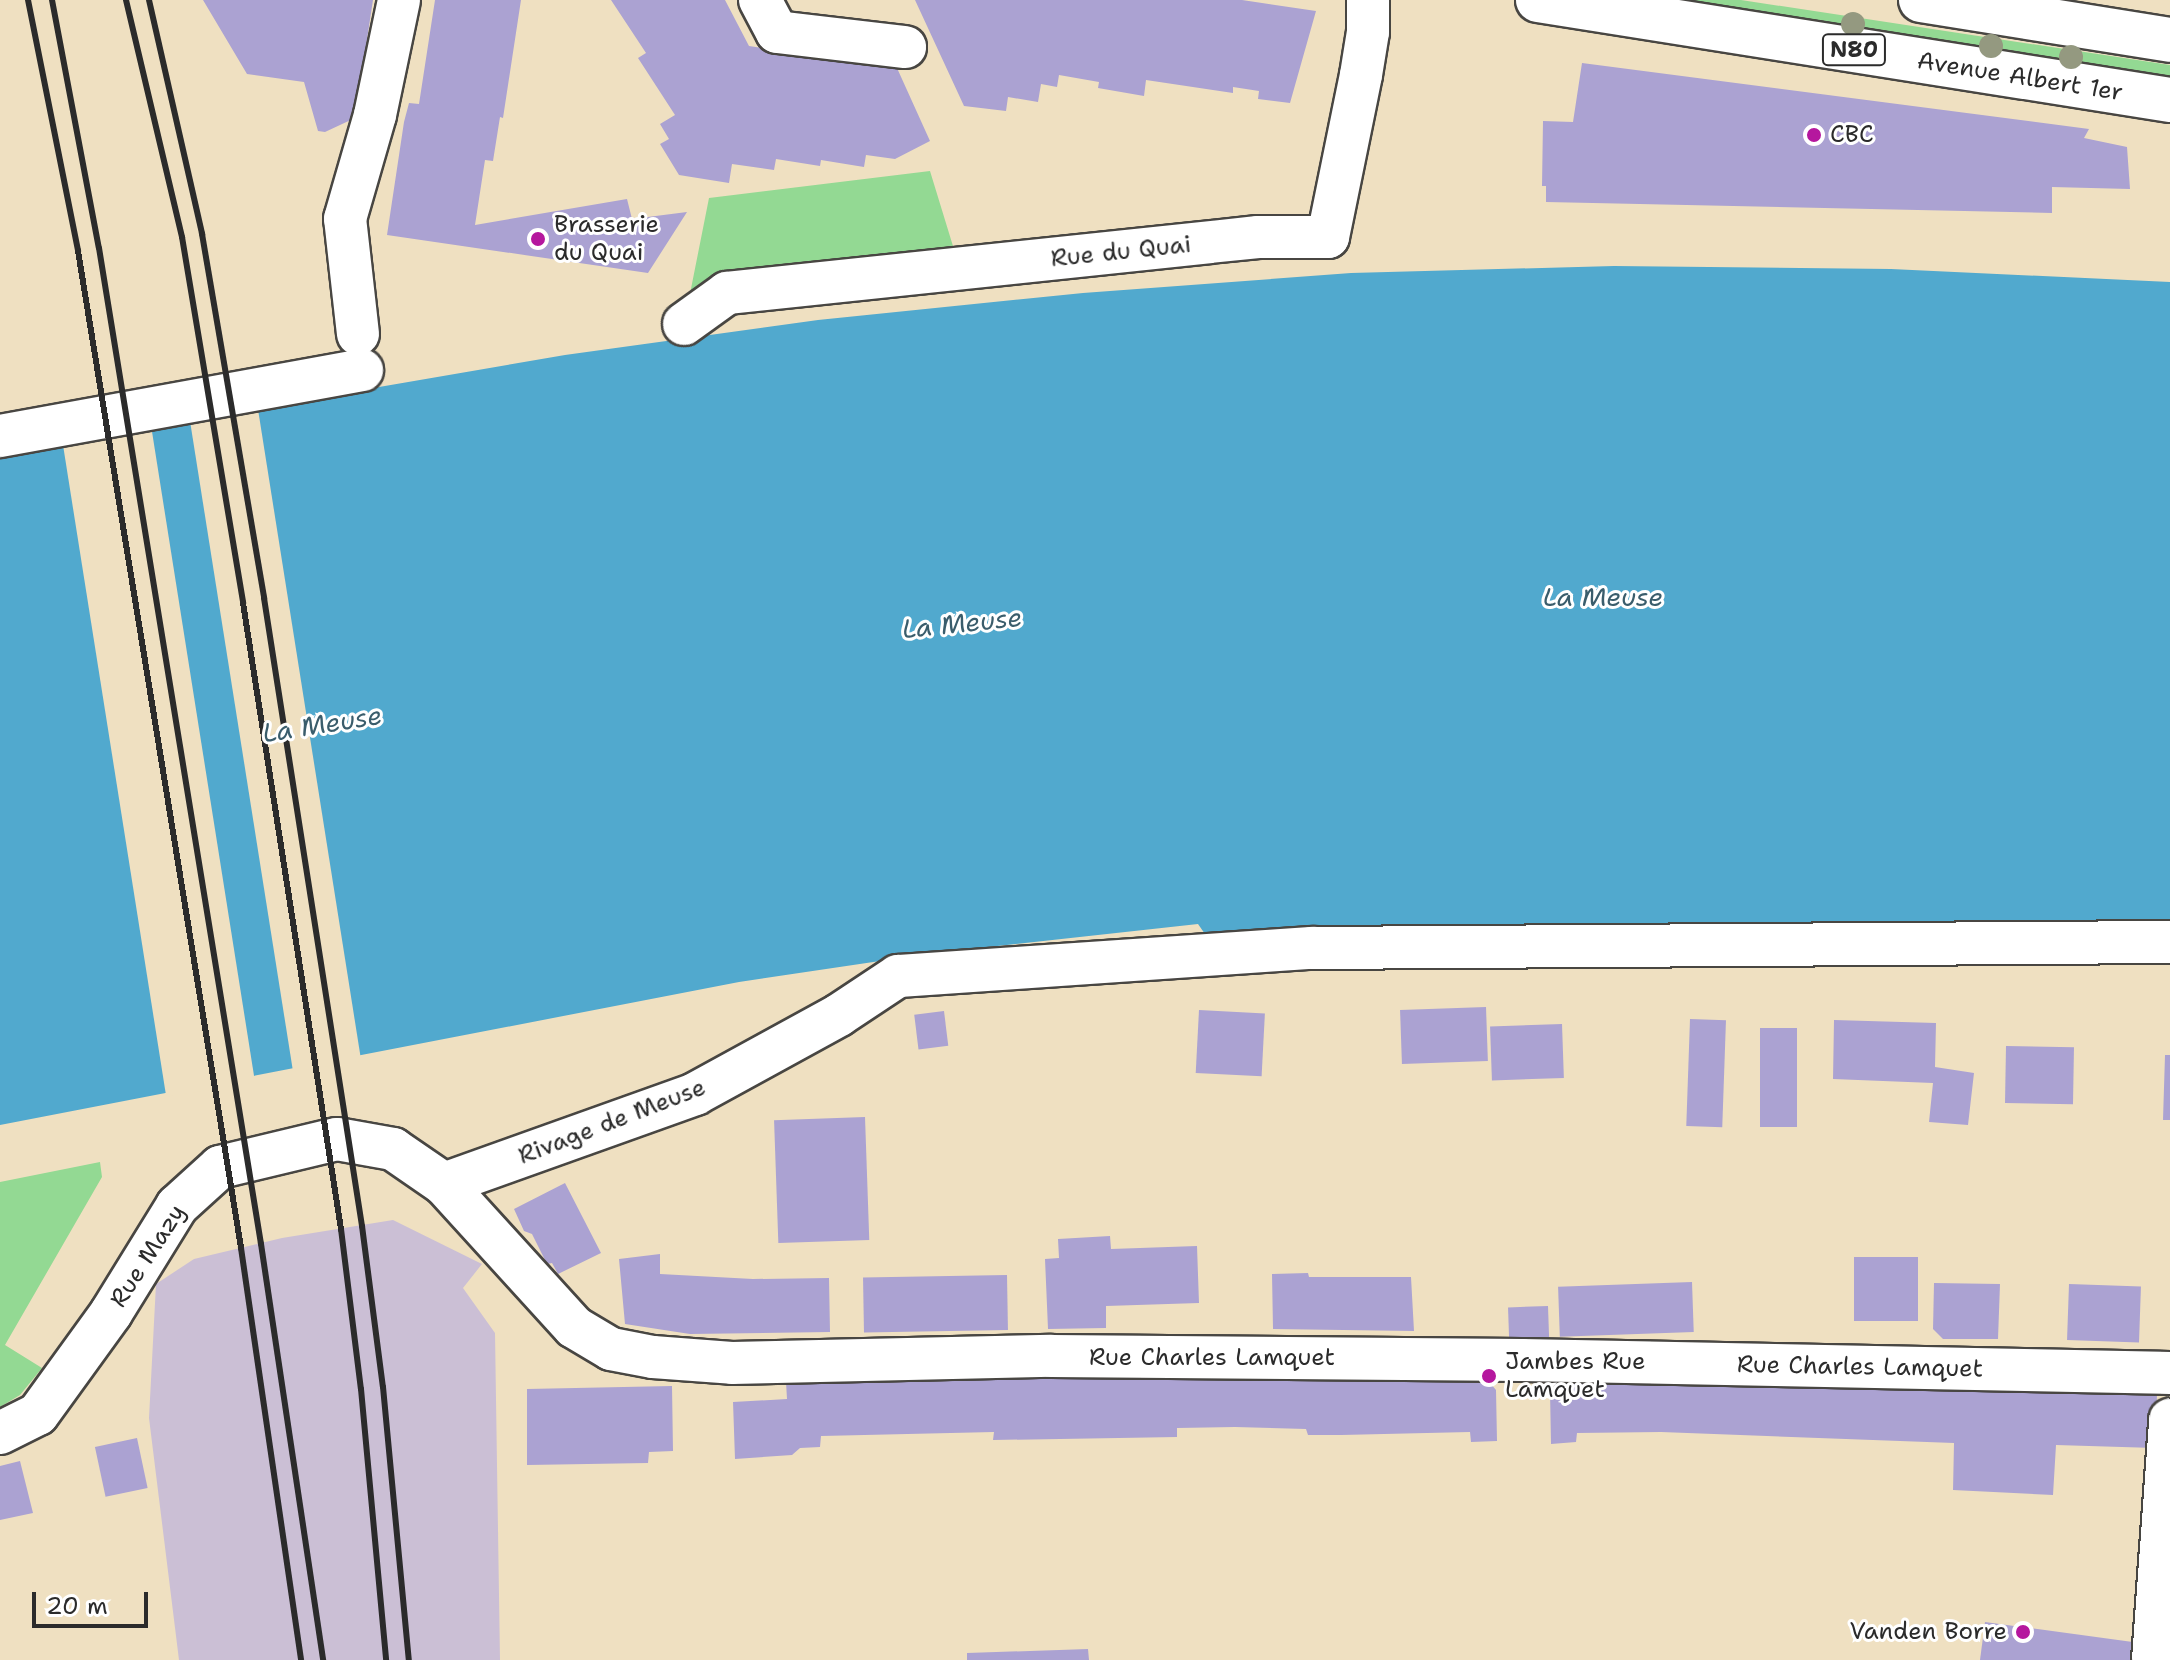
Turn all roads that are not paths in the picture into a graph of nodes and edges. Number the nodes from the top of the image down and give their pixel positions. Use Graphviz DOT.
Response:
graph roads {
  1 [pos="399,0"];
  2 [pos="760,0"];
  3 [pos="1368,0"];
  4 [pos="1538,0"];
  5 [pos="1921,0"];
  6 [pos="2170,40"];
  7 [pos="905,47"];
  8 [pos="2170,100"];
  9 [pos="684,324"];
  10 [pos="0,436"];
  11 [pos="2170,942"];
  12 [pos="337,1139"];
  13 [pos="444,1184"];
  14 [pos="2170,1373"];
  15 [pos="2170,1420"];
  16 [pos="0,1433"];
  17 [pos="2153,1660"];
  1 -- 10 [label="street"];
  2 -- 7 [label="street"];
  3 -- 9 [label="street, Rue du Quai"];
  4 -- 8 [label="main road, Avenue Albert 1er / N80"];
  5 -- 6 [label="main road"];
  11 -- 13 [label="street, Rivage de Meuse"];
  12 -- 13 [label="street, Rue Charles Lamquet"];
  12 -- 16 [label="street, Rue Mazy"];
  13 -- 14 [label="street, Rue Charles Lamquet"];
  15 -- 17 [label="street"];
}
